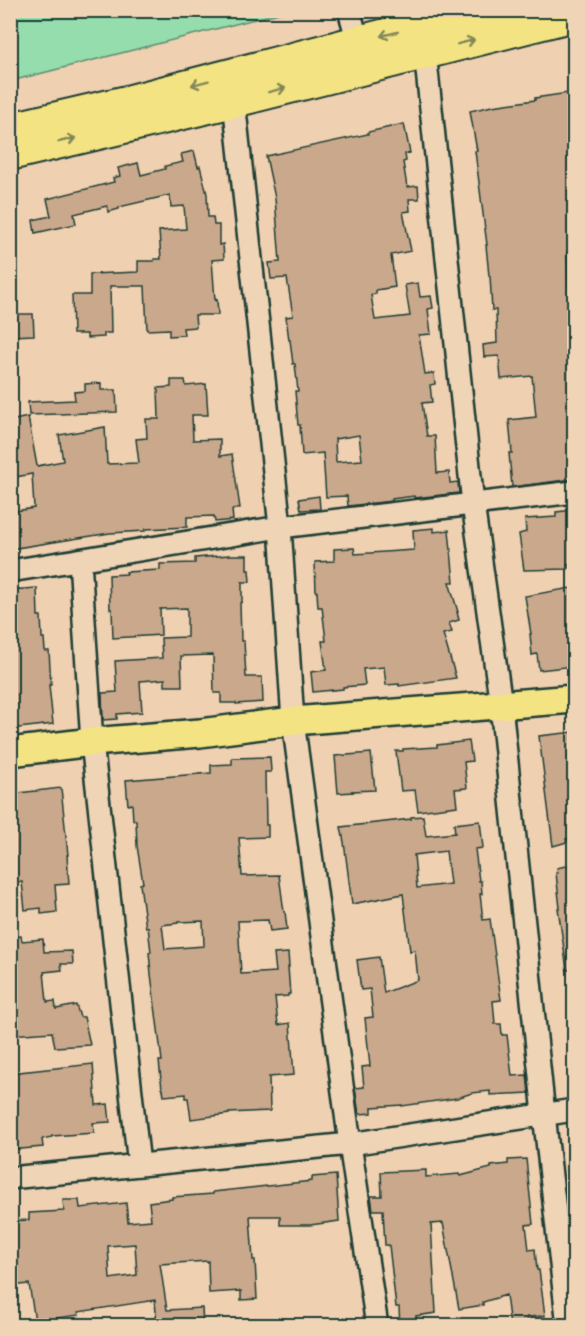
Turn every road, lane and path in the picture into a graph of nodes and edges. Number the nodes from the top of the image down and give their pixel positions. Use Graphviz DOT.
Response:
graph roads {
  1 [pos="349,10"];
  2 [pos="487,10"];
  3 [pos="574,15"];
  4 [pos="358,42"];
  5 [pos="425,52"];
  6 [pos="234,101"];
  7 [pos="10,129"];
  8 [pos="10,154"];
  9 [pos="574,492"];
  10 [pos="473,504"];
  11 [pos="280,527"];
  12 [pos="81,560"];
  13 [pos="10,571"];
  14 [pos="574,699"];
  15 [pos="501,705"];
  16 [pos="294,721"];
  17 [pos="92,742"];
  18 [pos="10,752"];
  19 [pos="574,1110"];
  20 [pos="544,1114"];
  21 [pos="350,1144"];
  22 [pos="139,1165"];
  23 [pos="10,1178"];
  24 [pos="376,1326"];
  25 [pos="568,1326"];
  1 -- 4 [label="street"];
  2 -- 4 [label="highway, one-way"];
  5 -- 3 [label="highway, one-way"];
  4 -- 7 [label="highway, one-way"];
  6 -- 5 [label="highway, one-way"];
  5 -- 10 [label="street"];
  8 -- 6 [label="highway, one-way"];
  6 -- 11 [label="street"];
  9 -- 10 [label="street"];
  10 -- 11 [label="street"];
  10 -- 15 [label="street"];
  11 -- 12 [label="street"];
  11 -- 16 [label="street"];
  12 -- 13 [label="street"];
  12 -- 17 [label="street"];
  14 -- 15 [label="main road"];
  15 -- 16 [label="main road"];
  15 -- 20 [label="street"];
  16 -- 17 [label="main road"];
  16 -- 21 [label="street"];
  17 -- 18 [label="main road"];
  17 -- 22 [label="street"];
  19 -- 20 [label="street"];
  20 -- 21 [label="street"];
  20 -- 25 [label="street"];
  21 -- 22 [label="street"];
  21 -- 24 [label="street"];
  22 -- 23 [label="street"];
}
